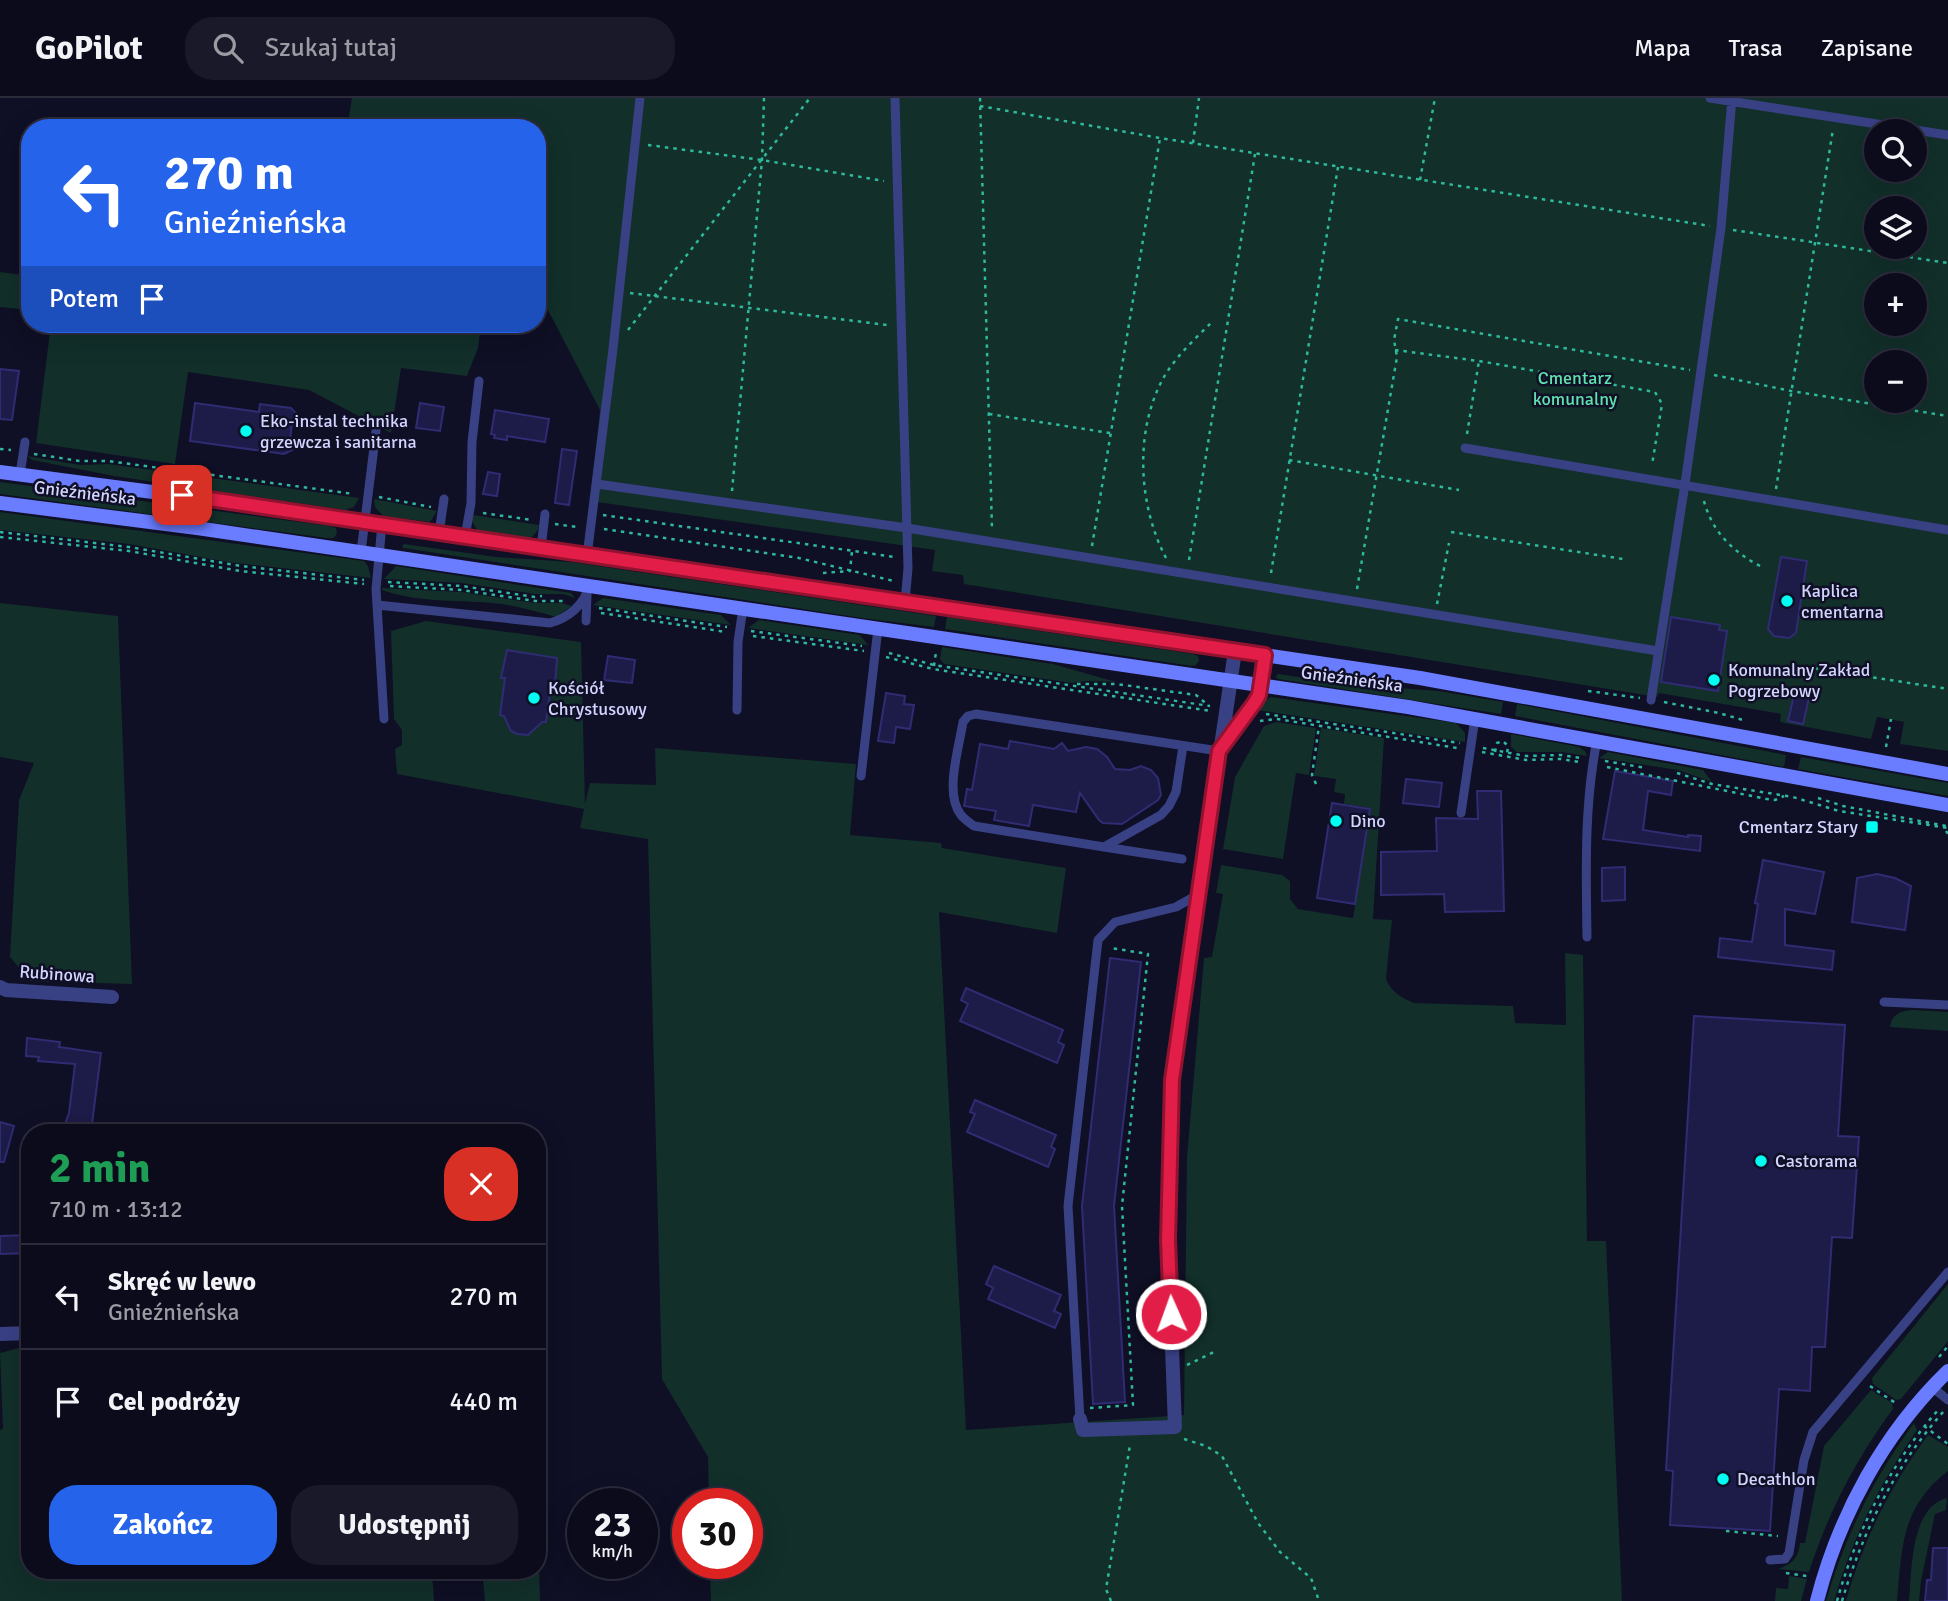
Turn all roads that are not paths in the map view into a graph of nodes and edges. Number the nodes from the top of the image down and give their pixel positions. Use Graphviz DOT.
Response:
graph roads {
  1 [pos="640,98"];
  2 [pos="895,98"];
  3 [pos="1710,98"];
  4 [pos="1732,100"];
  5 [pos="1948,135"];
  6 [pos="479,381"];
  7 [pos="376,431"];
  8 [pos="25,442"];
  9 [pos="1466,444"];
  10 [pos="0,472"];
  11 [pos="20,474"];
  12 [pos="597,484"];
  13 [pos="1685,484"];
  14 [pos="444,499"];
  15 [pos="0,503"];
  16 [pos="545,514"];
  17 [pos="365,522"];
  18 [pos="383,524"];
  19 [pos="907,528"];
  20 [pos="1948,530"];
  21 [pos="439,533"];
  22 [pos="465,537"];
  23 [pos="541,548"];
  24 [pos="361,552"];
  25 [pos="378,554"];
  26 [pos="587,556"];
  27 [pos="586,597"];
  28 [pos="905,602"];
  29 [pos="377,605"];
  30 [pos="743,608"];
  31 [pos="586,621"];
  32 [pos="878,628"];
  33 [pos="1235,651"];
  34 [pos="1658,651"];
  35 [pos="1265,655"];
  36 [pos="1230,681"];
  37 [pos="1260,685"];
  38 [pos="1651,700"];
  39 [pos="737,710"];
  40 [pos="1475,718"];
  41 [pos="384,719"];
  42 [pos="1597,740"];
  43 [pos="1183,746"];
  44 [pos="1219,751"];
  45 [pos="1948,774"];
  46 [pos="861,776"];
  47 [pos="1948,805"];
  48 [pos="1461,813"];
  49 [pos="1104,847"];
  50 [pos="1182,859"];
  51 [pos="1199,894"];
  52 [pos="1587,937"];
  53 [pos="0,987"];
  54 [pos="112,997"];
  55 [pos="1884,1002"];
  56 [pos="1948,1004"];
  57 [pos="1948,1272"];
  58 [pos="21,1333"];
  59 [pos="0,1334"];
  60 [pos="1948,1362"];
  61 [pos="1948,1371"];
  62 [pos="1932,1387"];
  63 [pos="1945,1406"];
  64 [pos="1080,1414"];
  65 [pos="1770,1560"];
  66 [pos="1817,1601"];
  1 -- 12 [label="lane"];
  2 -- 19 [label="lane"];
  3 -- 4 [label="lane"];
  4 -- 5 [label="lane"];
  4 -- 13 [label="lane"];
  6 -- 22 [label="lane"];
  7 -- 17 [label="lane"];
  8 -- 11 [label="lane"];
  9 -- 13 [label="lane"];
  10 -- 11 [label="main road, Gnieźnieńska"];
  11 -- 17 [label="main road, Gnieźnieńska"];
  12 -- 19 [label="lane"];
  12 -- 26 [label="lane"];
  13 -- 20 [label="lane"];
  13 -- 34 [label="lane"];
  14 -- 21 [label="lane"];
  15 -- 24 [label="main road, Gnieźnieńska"];
  16 -- 23 [label="lane"];
  17 -- 18 [label="main road, Gnieźnieńska"];
  17 -- 24 [label="lane"];
  18 -- 21 [label="main road, Gnieźnieńska"];
  18 -- 25 [label="lane"];
  19 -- 28 [label="lane"];
  19 -- 34 [label="lane"];
  21 -- 22 [label="main road, Gnieźnieńska"];
  22 -- 23 [label="main road, Gnieźnieńska"];
  23 -- 26 [label="main road, Gnieźnieńska"];
  24 -- 25 [label="main road, Gnieźnieńska"];
  25 -- 27 [label="main road, Gnieźnieńska"];
  25 -- 29 [label="lane"];
  26 -- 28 [label="main road, Gnieźnieńska"];
  27 -- 29 [label="lane"];
  27 -- 30 [label="main road, Gnieźnieńska"];
  27 -- 31 [label="lane"];
  28 -- 33 [label="main road, Gnieźnieńska"];
  29 -- 41 [label="lane"];
  30 -- 32 [label="main road, Gnieźnieńska"];
  30 -- 39 [label="lane"];
  32 -- 36 [label="main road, Gnieźnieńska"];
  32 -- 46 [label="lane"];
  33 -- 35 [label="main road, Gnieźnieńska"];
  33 -- 36 [label="street"];
  34 -- 38 [label="lane"];
  35 -- 37 [label="street"];
  35 -- 45 [label="main road, Gnieźnieńska"];
  36 -- 37 [label="main road, Gnieźnieńska"];
  36 -- 44 [label="street"];
  37 -- 40 [label="main road, Gnieźnieńska"];
  37 -- 44 [label="street"];
  40 -- 42 [label="main road, Gnieźnieńska"];
  40 -- 48 [label="lane"];
  42 -- 47 [label="main road, Gnieźnieńska"];
  42 -- 52 [label="lane"];
  43 -- 44 [label="lane"];
  43 -- 49 [label="lane"];
  43 -- 49 [label="lane"];
  44 -- 51 [label="street"];
  49 -- 50 [label="lane"];
  51 -- 64 [label="lane"];
  51 -- 64 [label="street"];
  53 -- 54 [label="street, Rubinowa"];
  55 -- 56 [label="lane"];
  57 -- 65 [label="lane"];
  58 -- 59 [label="street"];
  60 -- 62 [label="main road"];
  61 -- 62 [label="main road"];
  62 -- 63 [label="lane"];
  62 -- 66 [label="main road"];
}
